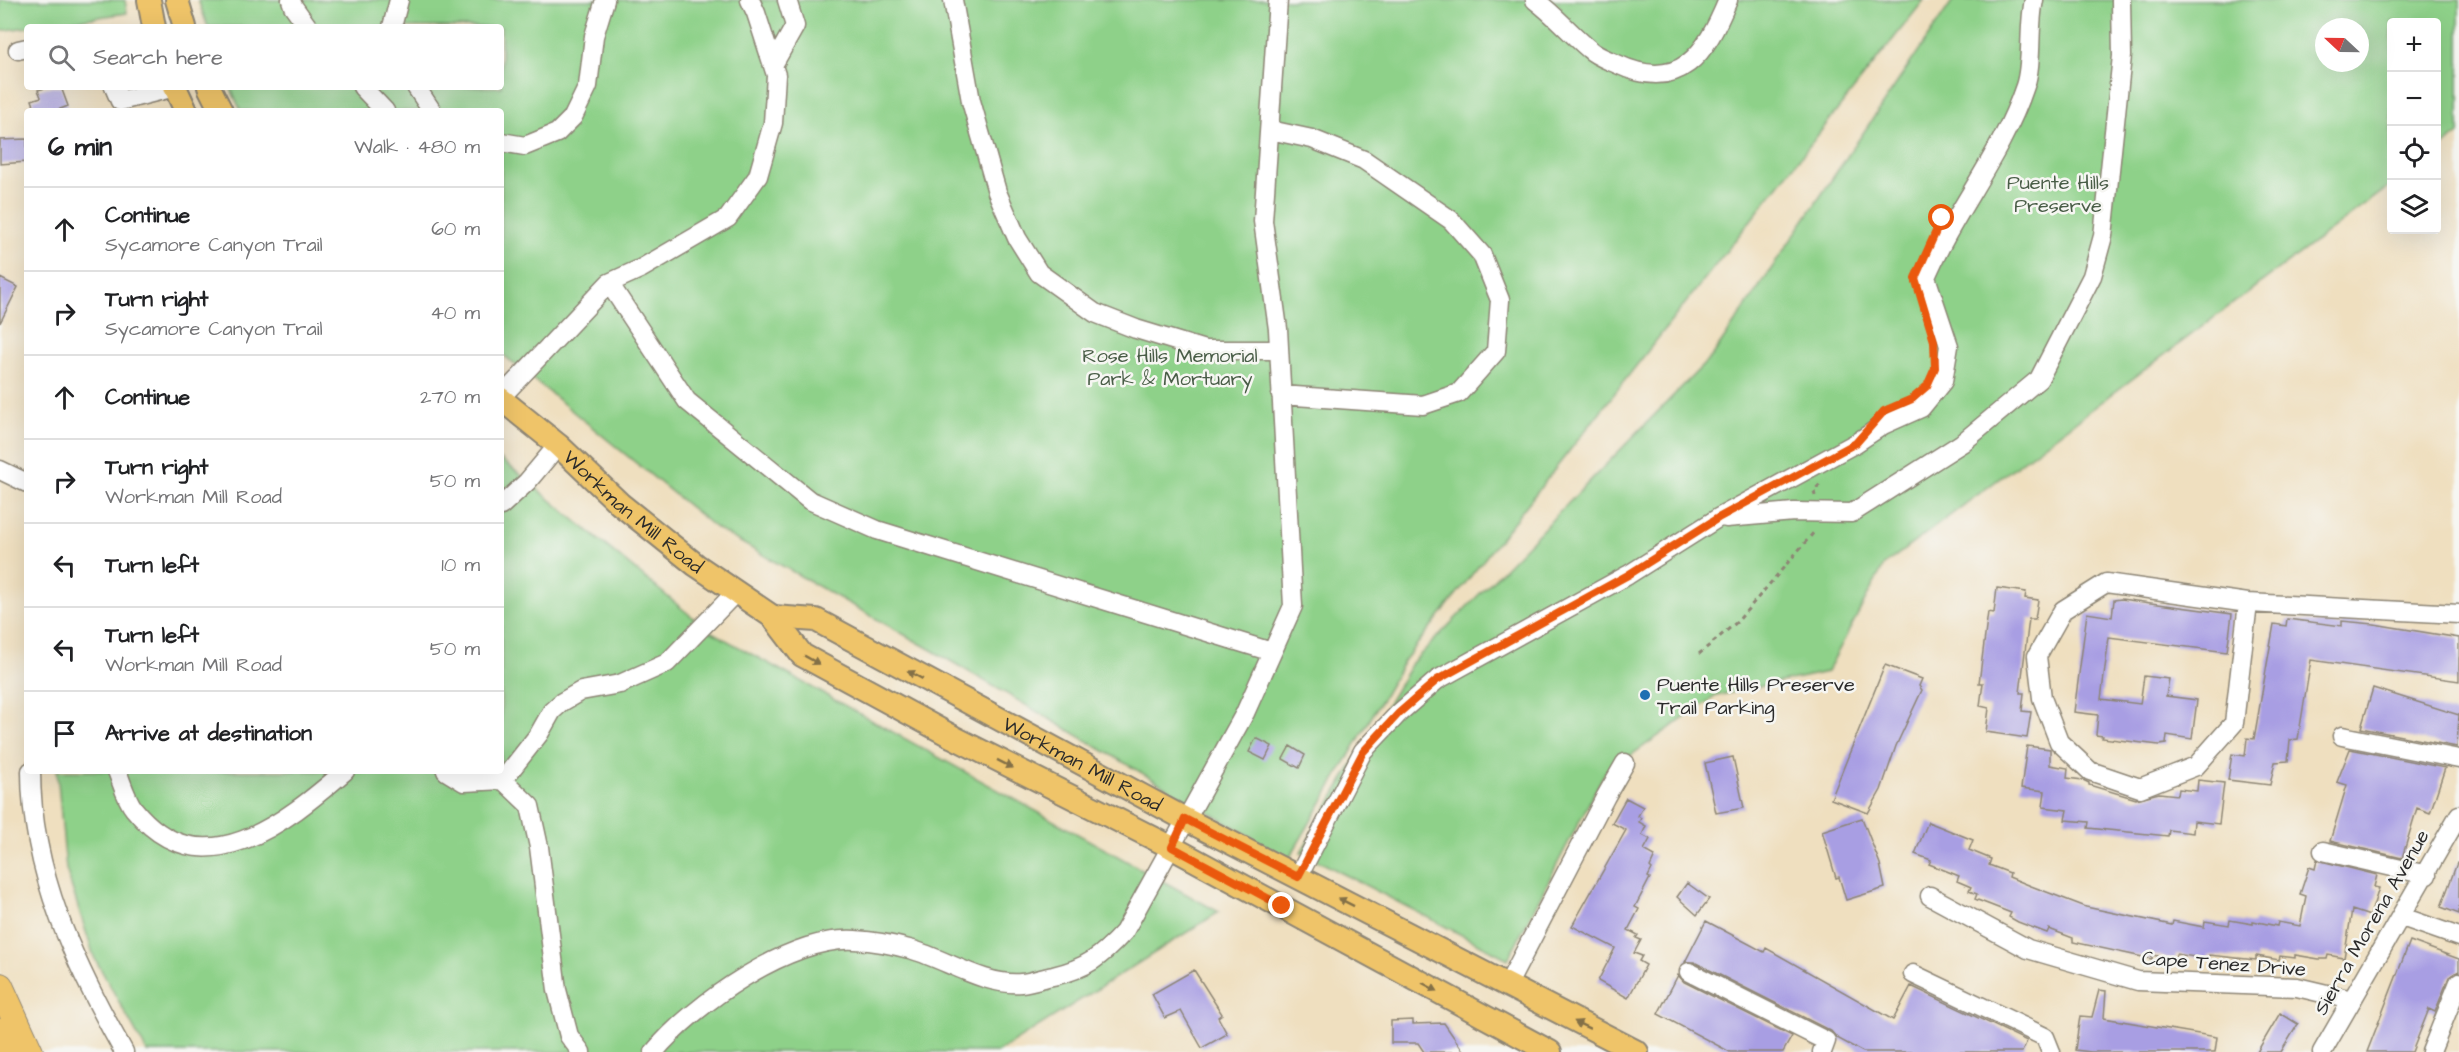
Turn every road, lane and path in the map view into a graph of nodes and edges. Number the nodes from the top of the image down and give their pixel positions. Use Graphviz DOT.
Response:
graph roads {
  1 [pos="149,0"];
  2 [pos="177,0"];
  3 [pos="291,0"];
  4 [pos="399,0"];
  5 [pos="605,0"];
  6 [pos="750,0"];
  7 [pos="787,0"];
  8 [pos="953,0"];
  9 [pos="1278,0"];
  10 [pos="1728,0"];
  11 [pos="2034,0"];
  12 [pos="2121,0"];
  13 [pos="1538,1"];
  14 [pos="153,24"];
  15 [pos="184,24"];
  16 [pos="306,24"];
  17 [pos="393,24"];
  18 [pos="773,65"];
  19 [pos="115,90"];
  20 [pos="163,90"];
  21 [pos="176,90"];
  22 [pos="210,90"];
  23 [pos="365,90"];
  24 [pos="418,90"];
  25 [pos="185,108"];
  26 [pos="220,108"];
  27 [pos="382,108"];
  28 [pos="430,108"];
  29 [pos="1270,130"];
  30 [pos="504,142"];
  31 [pos="609,283"];
  32 [pos="1279,350"];
  33 [pos="504,395"];
  34 [pos="1281,395"];
  35 [pos="504,400"];
  36 [pos="558,445"];
  37 [pos="0,470"];
  38 [pos="24,482"];
  39 [pos="1821,483"];
  40 [pos="504,503"];
  41 [pos="1817,514"];
  42 [pos="1718,518"];
  43 [pos="735,593"];
  44 [pos="2248,603"];
  45 [pos="2459,614"];
  46 [pos="773,617"];
  47 [pos="1272,652"];
  48 [pos="1699,654"];
  49 [pos="2342,736"];
  50 [pos="2459,759"];
  51 [pos="1626,763"];
  52 [pos="31,774"];
  53 [pos="118,774"];
  54 [pos="342,774"];
  55 [pos="451,774"];
  56 [pos="503,780"];
  57 [pos="2459,815"];
  58 [pos="1185,819"];
  59 [pos="1172,847"];
  60 [pos="2323,851"];
  61 [pos="2427,875"];
  62 [pos="1298,877"];
  63 [pos="1930,896"];
  64 [pos="2402,916"];
  65 [pos="2459,937"];
  66 [pos="1689,972"];
  67 [pos="1913,974"];
  68 [pos="2459,982"];
  69 [pos="0,986"];
  70 [pos="1507,986"];
  71 [pos="2352,1000"];
  72 [pos="0,1032"];
  73 [pos="1611,1046"];
  74 [pos="9,1052"];
  75 [pos="30,1052"];
  76 [pos="124,1052"];
  77 [pos="581,1052"];
  78 [pos="654,1052"];
  79 [pos="1550,1052"];
  80 [pos="1637,1052"];
  81 [pos="1822,1052"];
  82 [pos="2051,1052"];
  83 [pos="2322,1052"];
  84 [pos="2431,1052"];
  1 -- 14 [label="main road"];
  2 -- 15 [label="main road"];
  3 -- 16 [label="street"];
  4 -- 17 [label="street"];
  5 -- 30 [label="street"];
  6 -- 18 [label="street"];
  7 -- 18 [label="street"];
  8 -- 32 [label="street"];
  9 -- 29 [label="street"];
  10 -- 13 [label="street"];
  11 -- 42 [label="street"];
  12 -- 41 [label="street"];
  18 -- 31 [label="street"];
  19 -- 20 [label="street"];
  21 -- 25 [label="main road"];
  22 -- 26 [label="main road"];
  23 -- 27 [label="street"];
  24 -- 28 [label="street"];
  29 -- 32 [label="street"];
  29 -- 34 [label="street"];
  31 -- 33 [label="street"];
  31 -- 47 [label="street"];
  32 -- 34 [label="street"];
  34 -- 47 [label="street"];
  35 -- 36 [label="main road, Workman Mill Road"];
  36 -- 40 [label="street"];
  36 -- 43 [label="main road, Workman Mill Road"];
  37 -- 38 [label="street"];
  39 -- 41 [label="path"];
  41 -- 42 [label="street"];
  41 -- 48 [label="path"];
  42 -- 62 [label="street"];
  43 -- 46 [label="main road, Workman Mill Road"];
  43 -- 56 [label="street"];
  44 -- 44 [label="street"];
  44 -- 45 [label="street"];
  58 -- 46 [label="main road, Workman Mill Road, one-way"];
  46 -- 59 [label="main road, Workman Mill Road, one-way"];
  47 -- 58 [label="street"];
  49 -- 50 [label="street"];
  51 -- 70 [label="street"];
  52 -- 76 [label="street"];
  53 -- 54 [label="street"];
  55 -- 56 [label="street"];
  56 -- 77 [label="street"];
  57 -- 61 [label="street, Sierra Morena Avenue"];
  58 -- 59 [label="street"];
  58 -- 62 [label="main road, Workman Mill Road"];
  59 -- 78 [label="street"];
  59 -- 79 [label="main road, Workman Mill Road, one-way"];
  60 -- 61 [label="street"];
  61 -- 64 [label="street, Sierra Morena Avenue"];
  70 -- 62 [label="main road, Workman Mill Road, one-way"];
  63 -- 71 [label="street, Cape Tenez Drive"];
  64 -- 65 [label="street"];
  64 -- 71 [label="street, Sierra Morena Avenue"];
  66 -- 81 [label="street"];
  67 -- 82 [label="street"];
  68 -- 84 [label="street"];
  69 -- 75 [label="highway"];
  73 -- 70 [label="main road, Workman Mill Road, one-way"];
  71 -- 83 [label="street, Sierra Morena Avenue"];
  72 -- 74 [label="highway"];
  73 -- 80 [label="main road, Workman Mill Road"];
}
